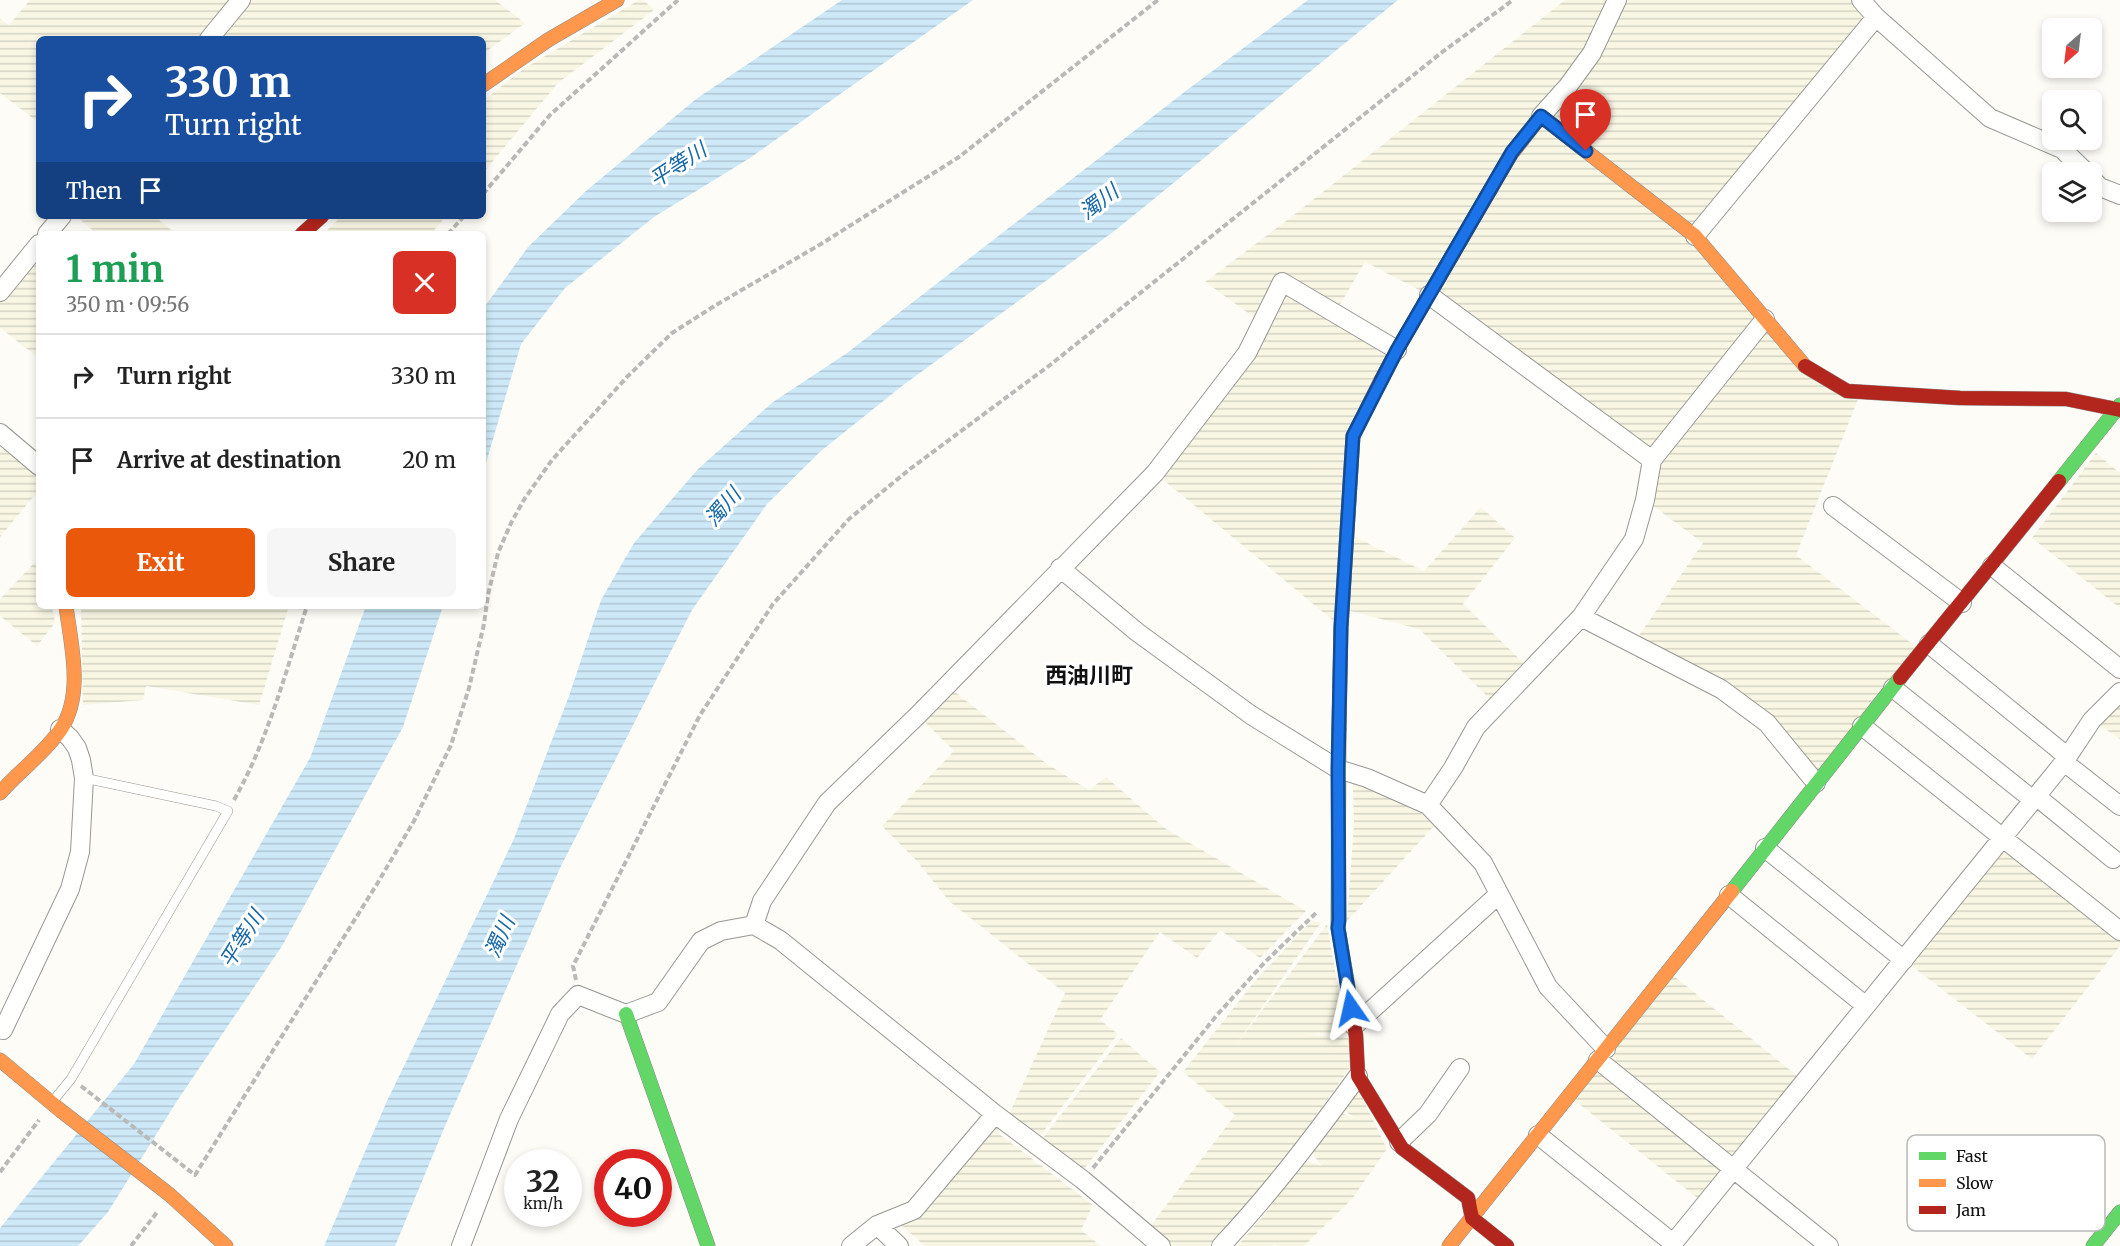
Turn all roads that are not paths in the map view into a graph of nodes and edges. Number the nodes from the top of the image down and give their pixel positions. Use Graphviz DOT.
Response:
graph roads {
  1 [pos="241,0"];
  2 [pos="617,0"];
  3 [pos="1617,0"];
  4 [pos="1861,0"];
  5 [pos="1876,17"];
  6 [pos="211,36"];
  7 [pos="486,83"];
  8 [pos="1541,116"];
  9 [pos="2076,162"];
  10 [pos="2102,188"];
  11 [pos="2120,195"];
  12 [pos="60,219"];
  13 [pos="319,219"];
  14 [pos="50,231"];
  15 [pos="305,231"];
  16 [pos="1695,236"];
  17 [pos="36,248"];
  18 [pos="0,292"];
  19 [pos="1429,295"];
  20 [pos="1765,319"];
  21 [pos="1397,350"];
  22 [pos="2119,408"];
  23 [pos="0,434"];
  24 [pos="1652,460"];
  25 [pos="36,464"];
  26 [pos="1833,506"];
  27 [pos="1992,566"];
  28 [pos="1060,568"];
  29 [pos="1962,603"];
  30 [pos="66,609"];
  31 [pos="1581,617"];
  32 [pos="1929,645"];
  33 [pos="2120,669"];
  34 [pos="1893,688"];
  35 [pos="2120,692"];
  36 [pos="1862,726"];
  37 [pos="60,729"];
  38 [pos="2066,759"];
  39 [pos="1338,769"];
  40 [pos="84,778"];
  41 [pos="1816,783"];
  42 [pos="0,793"];
  43 [pos="2035,798"];
  44 [pos="1428,805"];
  45 [pos="2120,806"];
  46 [pos="2003,837"];
  47 [pos="1765,848"];
  48 [pos="2113,859"];
  49 [pos="1499,894"];
  50 [pos="1729,895"];
  51 [pos="754,925"];
  52 [pos="2120,931"];
  53 [pos="1904,960"];
  54 [pos="1866,1006"];
  55 [pos="626,1014"];
  56 [pos="1354,1026"];
  57 [pos="1,1033"];
  58 [pos="1602,1054"];
  59 [pos="0,1060"];
  60 [pos="1460,1068"];
  61 [pos="1358,1076"];
  62 [pos="56,1106"];
  63 [pos="995,1114"];
  64 [pos="1538,1135"];
  65 [pos="1399,1142"];
  66 [pos="1734,1169"];
  67 [pos="2120,1212"];
  68 [pos="1472,1218"];
  69 [pos="876,1225"];
  70 [pos="2105,1231"];
  71 [pos="2105,1231"];
  72 [pos="1672,1245"];
  73 [pos="226,1246"];
  74 [pos="461,1246"];
  75 [pos="708,1246"];
  76 [pos="851,1246"];
  77 [pos="899,1246"];
  78 [pos="1161,1246"];
  79 [pos="1221,1246"];
  80 [pos="1449,1246"];
  81 [pos="1507,1246"];
  82 [pos="1829,1246"];
  83 [pos="2093,1246"];
  1 -- 6 [label="street"];
  2 -- 7 [label="street"];
  3 -- 8 [label="street"];
  4 -- 5 [label="street"];
  5 -- 9 [label="street"];
  5 -- 16 [label="street"];
  8 -- 16 [label="street"];
  8 -- 19 [label="street"];
  10 -- 11 [label="street"];
  12 -- 14 [label="street"];
  13 -- 15 [label="street"];
  16 -- 20 [label="street"];
  17 -- 18 [label="street"];
  19 -- 21 [label="street"];
  19 -- 24 [label="street"];
  20 -- 22 [label="street"];
  20 -- 24 [label="street"];
  21 -- 28 [label="street"];
  21 -- 39 [label="street"];
  22 -- 27 [label="street"];
  23 -- 25 [label="street"];
  24 -- 31 [label="street"];
  26 -- 29 [label="street"];
  27 -- 29 [label="street"];
  27 -- 33 [label="street"];
  28 -- 39 [label="street"];
  28 -- 51 [label="street"];
  29 -- 32 [label="street"];
  30 -- 37 [label="street"];
  31 -- 41 [label="street"];
  31 -- 44 [label="street"];
  32 -- 34 [label="street"];
  32 -- 38 [label="street"];
  34 -- 36 [label="street"];
  34 -- 43 [label="street"];
  35 -- 38 [label="street"];
  36 -- 41 [label="street"];
  36 -- 46 [label="street"];
  37 -- 40 [label="street"];
  37 -- 42 [label="street"];
  38 -- 43 [label="street"];
  38 -- 45 [label="street"];
  39 -- 44 [label="street"];
  39 -- 56 [label="street"];
  40 -- 57 [label="street"];
  40 -- 62 [label="lane"];
  41 -- 47 [label="street"];
  43 -- 46 [label="street"];
  43 -- 48 [label="street"];
  44 -- 49 [label="street"];
  46 -- 52 [label="street"];
  46 -- 53 [label="street"];
  47 -- 50 [label="street"];
  47 -- 53 [label="street"];
  49 -- 56 [label="street"];
  49 -- 58 [label="street"];
  50 -- 54 [label="street"];
  50 -- 58 [label="street"];
  51 -- 55 [label="street"];
  51 -- 63 [label="street"];
  53 -- 54 [label="street"];
  54 -- 66 [label="street"];
  55 -- 74 [label="street"];
  55 -- 75 [label="street"];
  56 -- 61 [label="street"];
  58 -- 64 [label="street"];
  58 -- 66 [label="street"];
  59 -- 62 [label="street"];
  60 -- 65 [label="street"];
  61 -- 65 [label="street"];
  61 -- 79 [label="street"];
  62 -- 73 [label="street"];
  63 -- 69 [label="street"];
  63 -- 78 [label="street"];
  64 -- 68 [label="street"];
  64 -- 72 [label="street"];
  65 -- 68 [label="street"];
  66 -- 72 [label="street"];
  66 -- 82 [label="street"];
  67 -- 70 [label="street"];
  68 -- 80 [label="street"];
  68 -- 81 [label="street"];
  69 -- 76 [label="street"];
  69 -- 77 [label="street"];
  71 -- 83 [label="street"];
}
